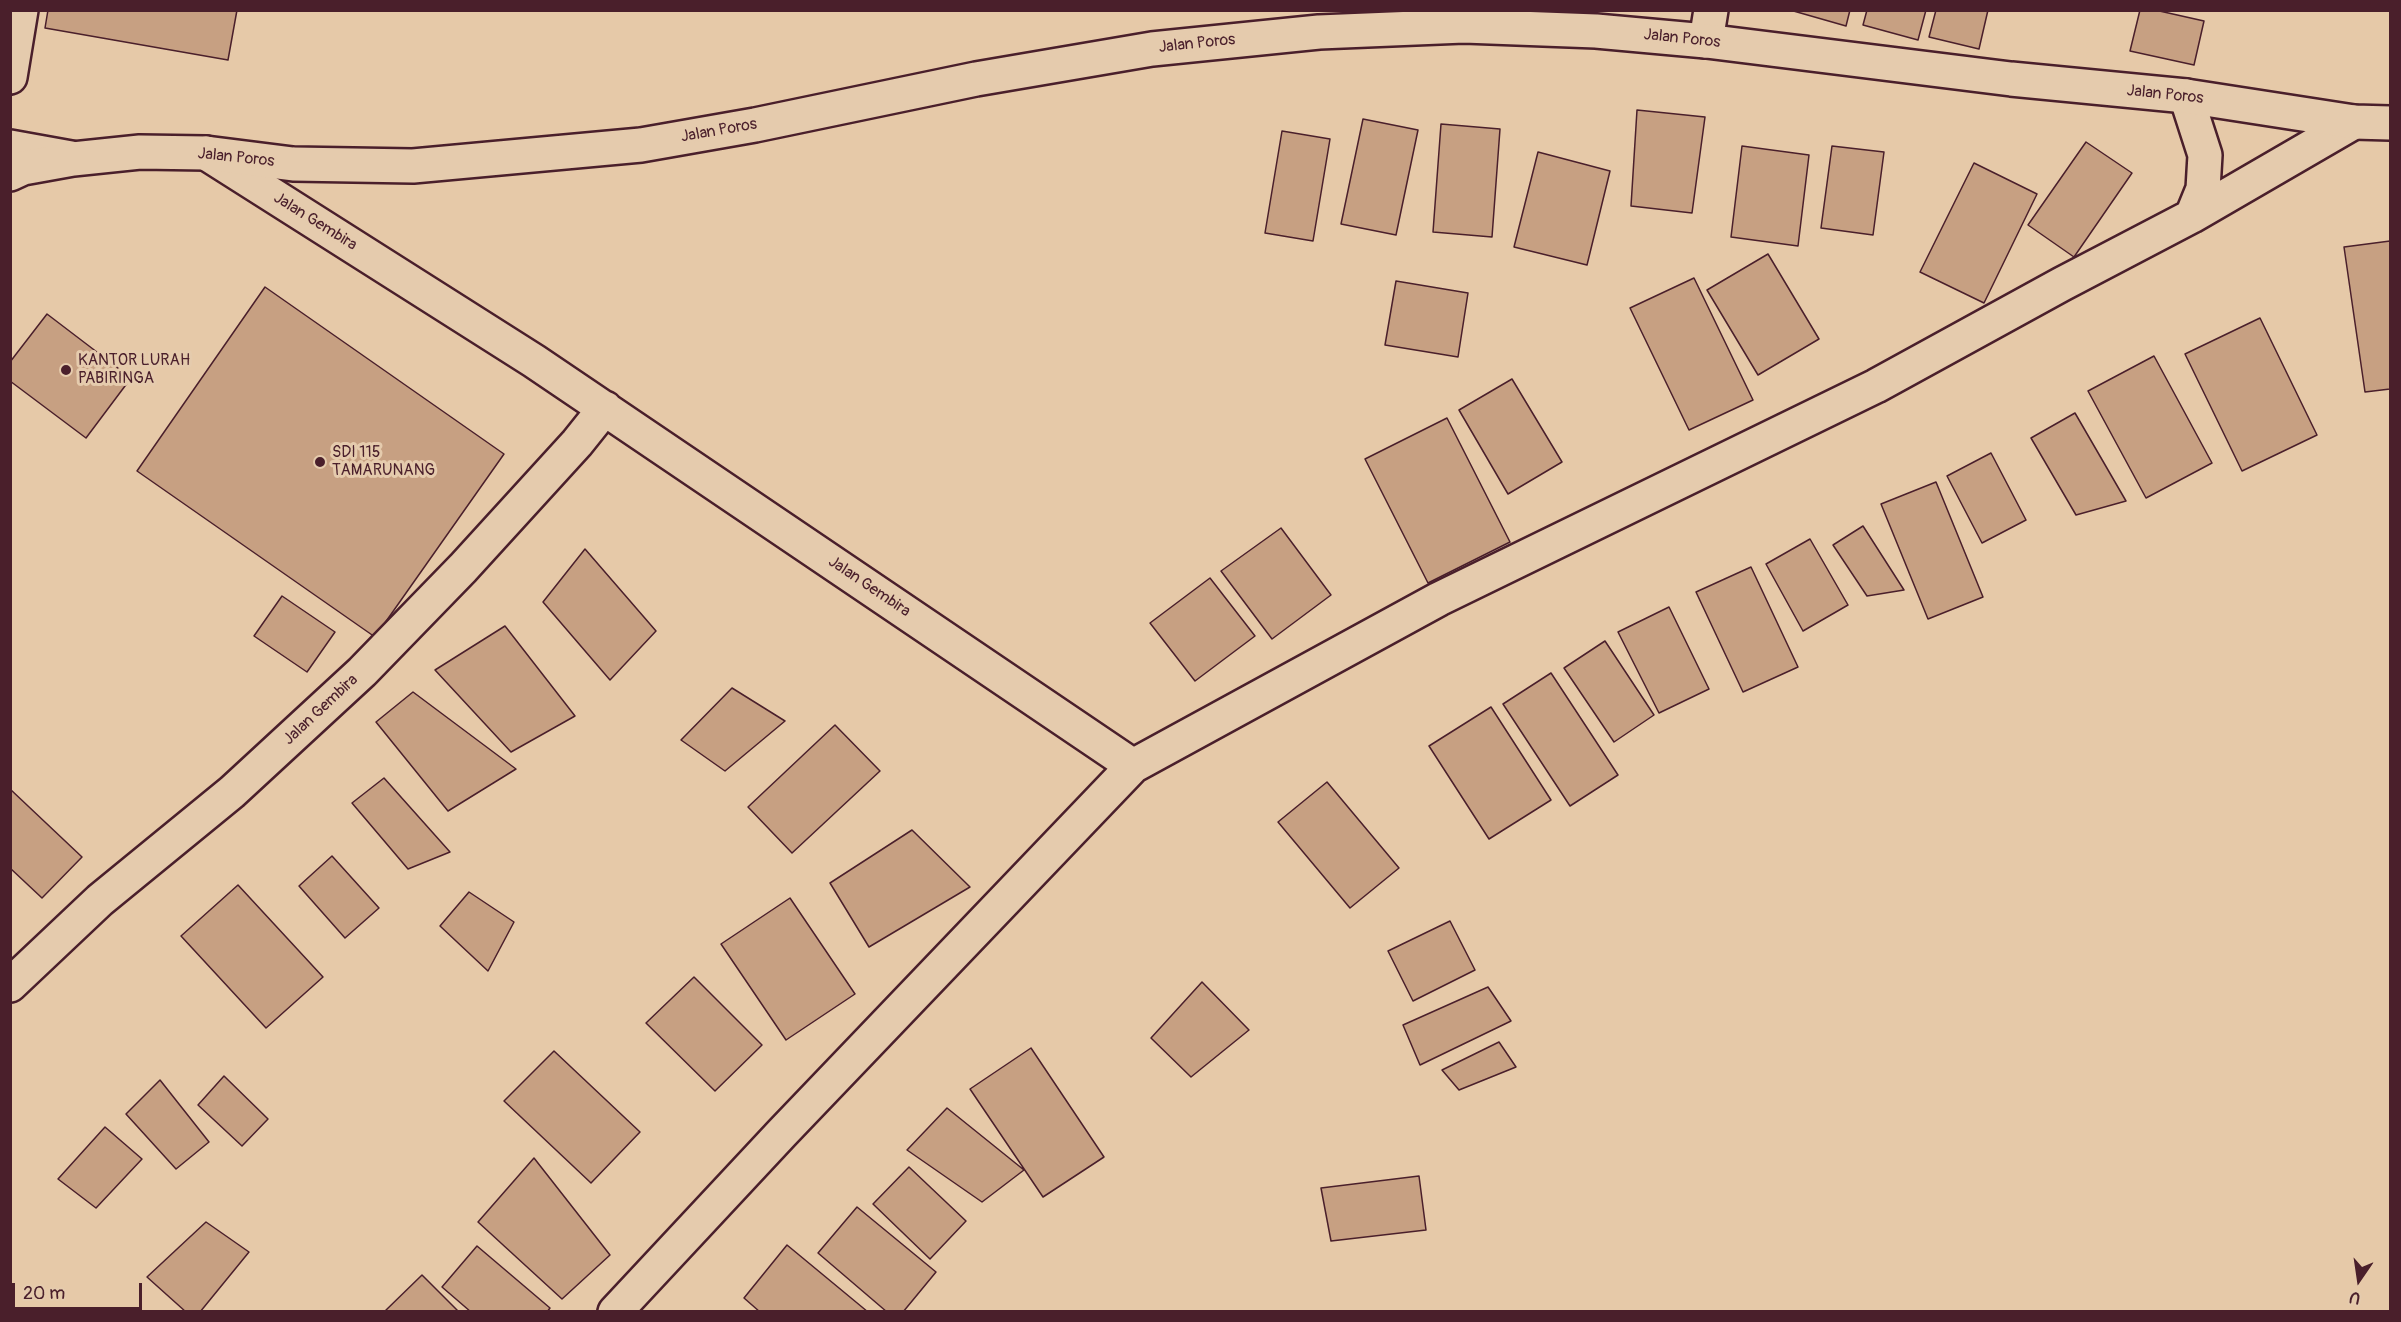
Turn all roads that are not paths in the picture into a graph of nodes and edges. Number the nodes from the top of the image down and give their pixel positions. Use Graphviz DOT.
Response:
graph roads {
  1 [pos="21,10"];
  2 [pos="1709,26"];
  3 [pos="10,77"];
  4 [pos="2186,96"];
  5 [pos="2354,122"];
  6 [pos="2391,123"];
  7 [pos="10,147"];
  8 [pos="206,153"];
  9 [pos="73,159"];
  10 [pos="10,174"];
  11 [pos="2192,216"];
  12 [pos="605,408"];
  13 [pos="1133,766"];
  14 [pos="10,985"];
  15 [pos="615,1311"];
  1 -- 3 [label="street"];
  2 -- 4 [label="street, Jalan Poros"];
  2 -- 8 [label="street, Jalan Poros"];
  4 -- 5 [label="street, Jalan Poros"];
  4 -- 11 [label="street"];
  5 -- 6 [label="street, Jalan Poros"];
  5 -- 11 [label="street"];
  7 -- 9 [label="street"];
  8 -- 9 [label="street, Jalan Poros"];
  8 -- 12 [label="street, Jalan Gembira"];
  9 -- 10 [label="street, Jalan Poros"];
  11 -- 13 [label="street"];
  12 -- 13 [label="street, Jalan Gembira"];
  12 -- 14 [label="street, Jalan Gembira"];
  13 -- 15 [label="street"];
}
